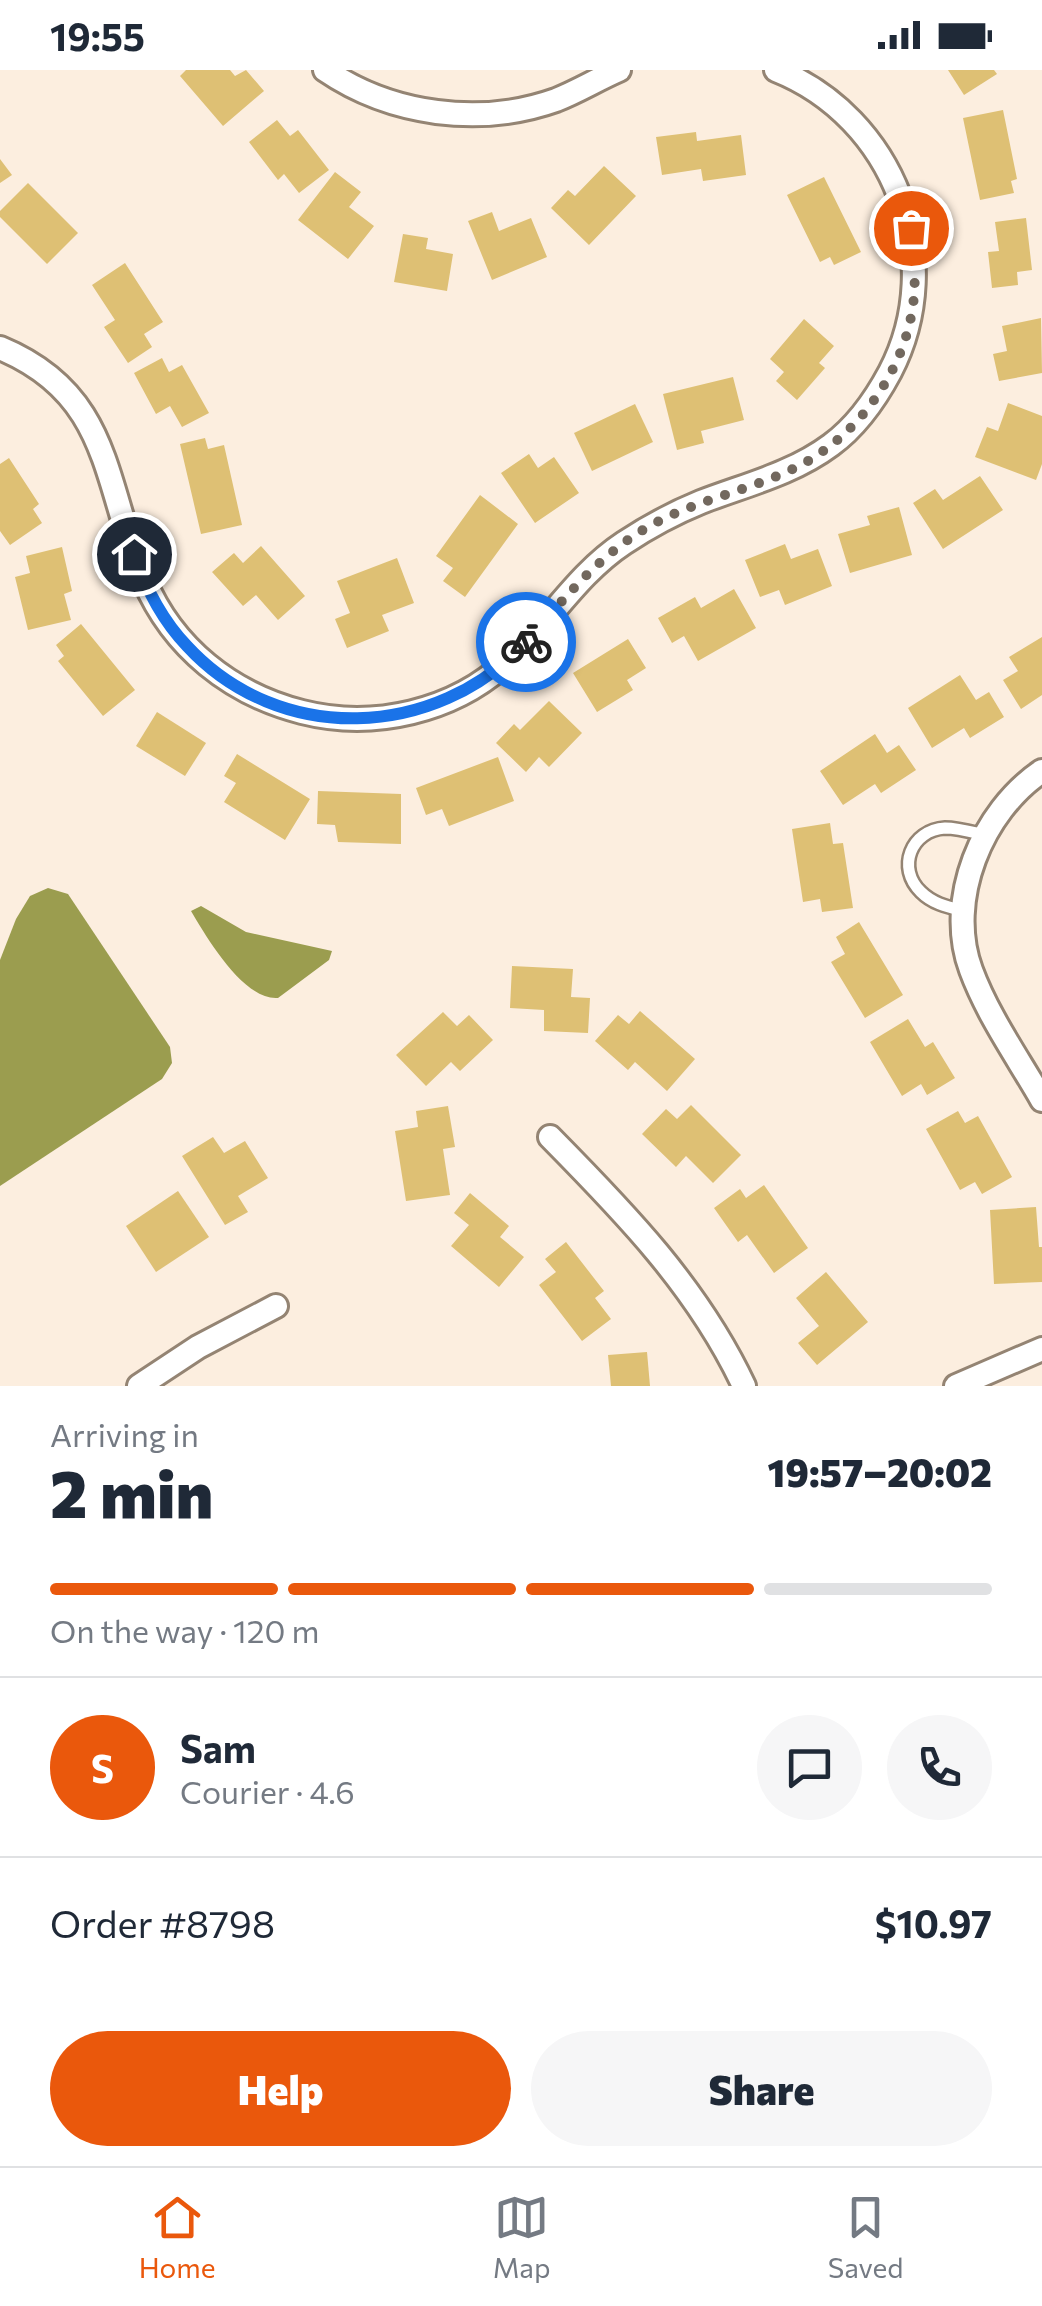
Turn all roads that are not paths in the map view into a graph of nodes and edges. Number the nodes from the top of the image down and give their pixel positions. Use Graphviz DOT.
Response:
graph roads {
  1 [pos="325,70"];
  2 [pos="619,70"];
  3 [pos="776,70"];
  4 [pos="0,348"];
  5 [pos="1042,771"];
  6 [pos="984,835"];
  7 [pos="964,911"];
  8 [pos="1042,1100"];
  9 [pos="550,1137"];
  10 [pos="276,1306"];
  11 [pos="1042,1349"];
  12 [pos="139,1386"];
  13 [pos="744,1386"];
  14 [pos="956,1386"];
  1 -- 2 [label="street"];
  3 -- 4 [label="street"];
  5 -- 6 [label="street"];
  6 -- 7 [label="street"];
  6 -- 7 [label="lane"];
  7 -- 8 [label="street"];
  9 -- 13 [label="street"];
  10 -- 12 [label="street"];
  11 -- 14 [label="street"];
}
